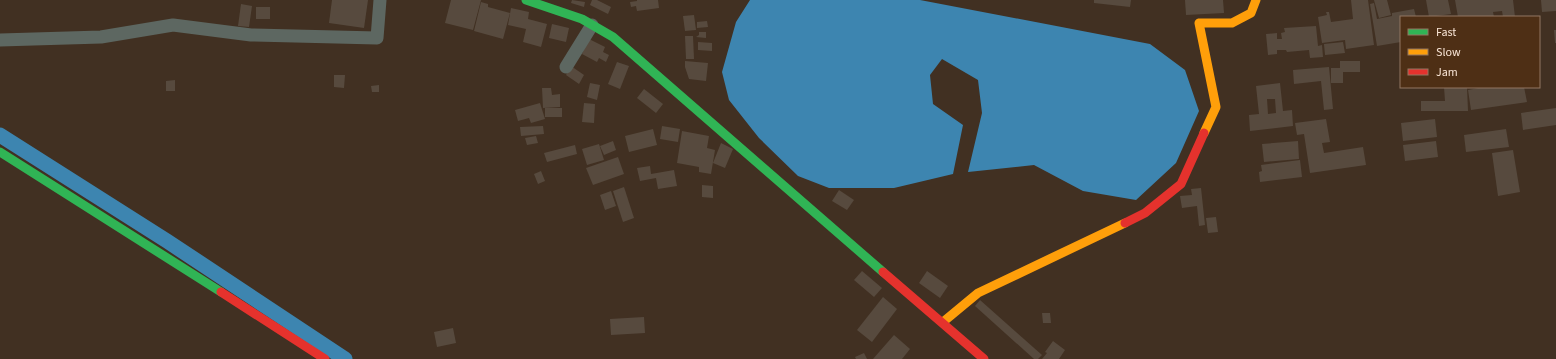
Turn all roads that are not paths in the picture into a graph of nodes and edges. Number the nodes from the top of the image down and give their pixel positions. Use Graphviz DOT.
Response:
graph roads {
  1 [pos="380,0"];
  2 [pos="526,0"];
  3 [pos="1256,0"];
  4 [pos="592,25"];
  5 [pos="0,40"];
  6 [pos="566,67"];
  7 [pos="0,152"];
  8 [pos="943,322"];
  9 [pos="325,359"];
  10 [pos="984,359"];
  1 -- 5 [label="street"];
  2 -- 4 [label="street"];
  3 -- 8 [label="street"];
  4 -- 6 [label="street"];
  4 -- 8 [label="street"];
  7 -- 9 [label="street"];
  8 -- 10 [label="street"];
}
